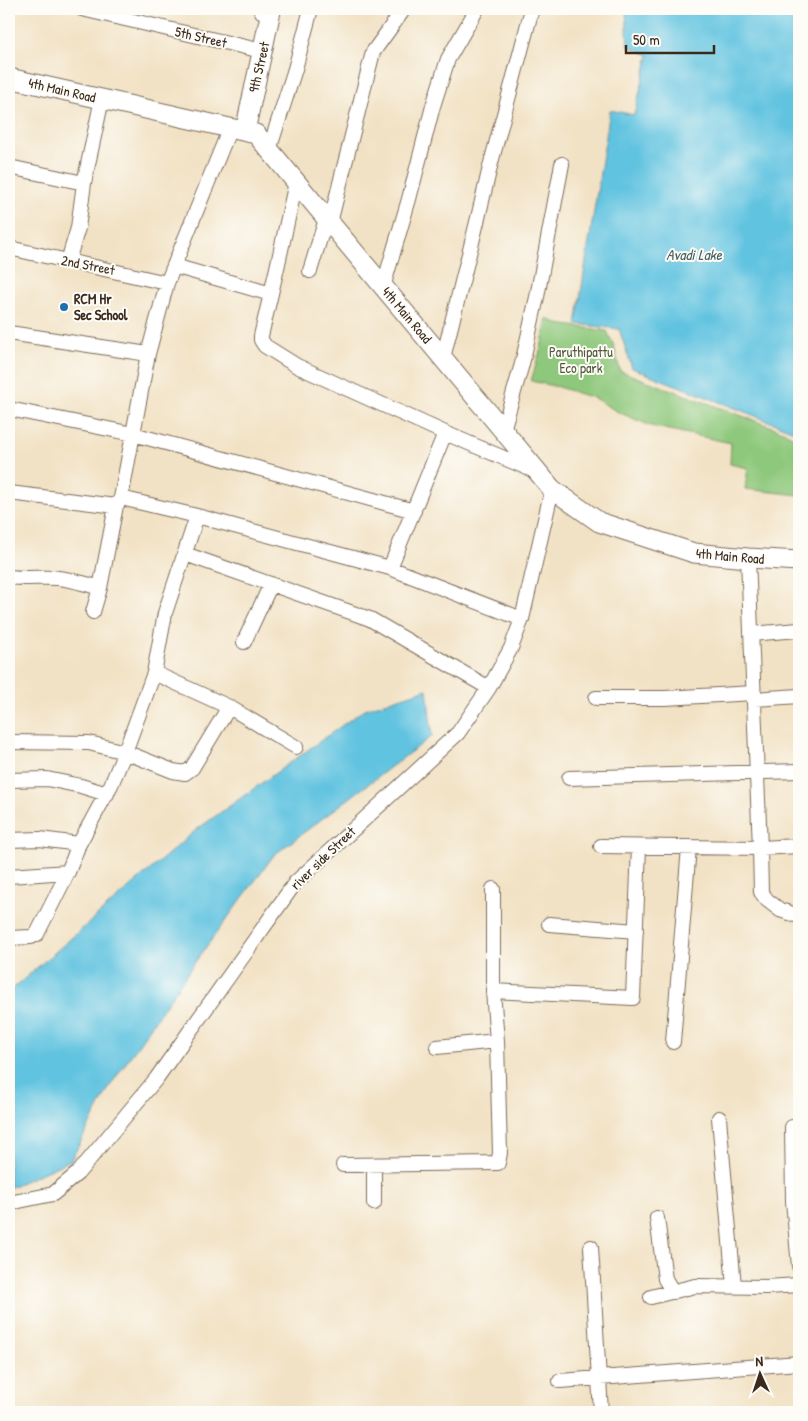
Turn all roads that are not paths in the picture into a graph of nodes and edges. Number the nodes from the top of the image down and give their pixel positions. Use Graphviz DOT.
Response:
graph roads {
  1 [pos="82,9"];
  2 [pos="263,9"];
  3 [pos="311,9"];
  4 [pos="404,9"];
  5 [pos="478,9"];
  6 [pos="532,9"];
  7 [pos="262,51"];
  8 [pos="9,78"];
  9 [pos="102,99"];
  10 [pos="237,129"];
  11 [pos="269,150"];
  12 [pos="562,164"];
  13 [pos="9,167"];
  14 [pos="296,182"];
  15 [pos="84,183"];
  16 [pos="328,221"];
  17 [pos="9,248"];
  18 [pos="68,262"];
  19 [pos="174,266"];
  20 [pos="310,271"];
  21 [pos="167,283"];
  22 [pos="383,287"];
  23 [pos="271,294"];
  24 [pos="9,333"];
  25 [pos="148,354"];
  26 [pos="443,358"];
  27 [pos="9,409"];
  28 [pos="503,430"];
  29 [pos="445,433"];
  30 [pos="133,434"];
  31 [pos="538,472"];
  32 [pos="552,490"];
  33 [pos="9,493"];
  34 [pos="118,502"];
  35 [pos="414,511"];
  36 [pos="197,516"];
  37 [pos="185,554"];
  38 [pos="748,558"];
  39 [pos="799,561"];
  40 [pos="390,568"];
  41 [pos="9,577"];
  42 [pos="271,584"];
  43 [pos="100,588"];
  44 [pos="94,612"];
  45 [pos="522,619"];
  46 [pos="799,630"];
  47 [pos="751,634"];
  48 [pos="244,642"];
  49 [pos="154,673"];
  50 [pos="489,688"];
  51 [pos="754,696"];
  52 [pos="799,696"];
  53 [pos="596,698"];
  54 [pos="229,707"];
  55 [pos="9,742"];
  56 [pos="296,746"];
  57 [pos="125,752"];
  58 [pos="799,772"];
  59 [pos="757,774"];
  60 [pos="569,778"];
  61 [pos="9,780"];
  62 [pos="107,794"];
  63 [pos="9,840"];
  64 [pos="79,844"];
  65 [pos="602,846"];
  66 [pos="799,846"];
  67 [pos="639,847"];
  68 [pos="689,847"];
  69 [pos="760,848"];
  70 [pos="68,872"];
  71 [pos="9,876"];
  72 [pos="493,889"];
  73 [pos="799,916"];
  74 [pos="549,924"];
  75 [pos="636,931"];
  76 [pos="9,938"];
  77 [pos="493,990"];
  78 [pos="497,1040"];
  79 [pos="673,1042"];
  80 [pos="437,1047"];
  81 [pos="719,1118"];
  82 [pos="792,1127"];
  83 [pos="343,1165"];
  84 [pos="374,1165"];
  85 [pos="374,1203"];
  86 [pos="9,1204"];
  87 [pos="658,1218"];
  88 [pos="591,1247"];
  89 [pos="799,1266"];
  90 [pos="799,1285"];
  91 [pos="734,1286"];
  92 [pos="673,1292"];
  93 [pos="651,1297"];
  94 [pos="799,1363"];
  95 [pos="599,1379"];
  96 [pos="560,1381"];
  97 [pos="601,1412"];
  1 -- 7 [label="street, 5th Street"];
  2 -- 7 [label="main road, 9th Street"];
  3 -- 11 [label="street"];
  4 -- 16 [label="street"];
  5 -- 22 [label="street"];
  6 -- 26 [label="street"];
  7 -- 10 [label="main road, 9th Street"];
  8 -- 9 [label="main road, 4th Main Road"];
  9 -- 10 [label="main road, 4th Main Road"];
  9 -- 15 [label="street"];
  10 -- 11 [label="main road, 4th Main Road"];
  10 -- 19 [label="street"];
  11 -- 14 [label="main road, 4th Main Road"];
  12 -- 28 [label="street"];
  13 -- 15 [label="street"];
  14 -- 16 [label="main road, 4th Main Road"];
  14 -- 23 [label="street"];
  15 -- 18 [label="street"];
  16 -- 20 [label="street"];
  16 -- 22 [label="main road, 4th Main Road"];
  17 -- 18 [label="street, 2nd Street"];
  18 -- 21 [label="street, 2nd Street"];
  19 -- 21 [label="street"];
  19 -- 23 [label="street"];
  21 -- 25 [label="street"];
  22 -- 26 [label="main road, 4th Main Road"];
  23 -- 29 [label="street"];
  24 -- 25 [label="street"];
  25 -- 30 [label="street"];
  26 -- 28 [label="main road, 4th Main Road"];
  27 -- 30 [label="street"];
  28 -- 31 [label="main road, 4th Main Road"];
  29 -- 31 [label="street"];
  29 -- 35 [label="street"];
  30 -- 34 [label="street"];
  30 -- 35 [label="street"];
  31 -- 32 [label="main road, 4th Main Road"];
  32 -- 38 [label="main road, 4th Main Road"];
  32 -- 45 [label="street, river side Street"];
  33 -- 34 [label="street"];
  34 -- 36 [label="street"];
  34 -- 43 [label="street"];
  35 -- 40 [label="street"];
  36 -- 37 [label="street"];
  36 -- 40 [label="street"];
  37 -- 42 [label="street"];
  37 -- 49 [label="street"];
  38 -- 39 [label="main road, 4th Main Road"];
  38 -- 47 [label="street"];
  40 -- 45 [label="street"];
  41 -- 43 [label="street"];
  42 -- 48 [label="street"];
  42 -- 50 [label="street"];
  43 -- 44 [label="street"];
  45 -- 50 [label="street, river side Street"];
  46 -- 47 [label="street"];
  47 -- 51 [label="street"];
  49 -- 54 [label="street"];
  49 -- 57 [label="street"];
  50 -- 86 [label="street, river side Street"];
  51 -- 52 [label="street"];
  51 -- 53 [label="street"];
  51 -- 59 [label="street"];
  54 -- 56 [label="street"];
  54 -- 57 [label="street"];
  55 -- 57 [label="street"];
  57 -- 62 [label="street"];
  58 -- 59 [label="street"];
  59 -- 60 [label="street"];
  59 -- 69 [label="street"];
  61 -- 62 [label="street"];
  62 -- 64 [label="street"];
  63 -- 64 [label="street"];
  64 -- 70 [label="street"];
  65 -- 67 [label="street"];
  66 -- 69 [label="street"];
  67 -- 68 [label="street"];
  67 -- 75 [label="street"];
  68 -- 69 [label="street"];
  68 -- 79 [label="street"];
  69 -- 73 [label="street"];
  70 -- 71 [label="street"];
  70 -- 76 [label="street"];
  72 -- 77 [label="street"];
  74 -- 75 [label="street"];
  75 -- 77 [label="street"];
  77 -- 78 [label="street"];
  78 -- 80 [label="street"];
  78 -- 84 [label="street"];
  81 -- 91 [label="street"];
  82 -- 89 [label="street"];
  83 -- 84 [label="street"];
  84 -- 85 [label="street"];
  87 -- 92 [label="street"];
  88 -- 95 [label="street"];
  90 -- 91 [label="street"];
  91 -- 92 [label="street"];
  92 -- 93 [label="street"];
  94 -- 95 [label="street"];
  95 -- 96 [label="street"];
  95 -- 97 [label="street"];
}
